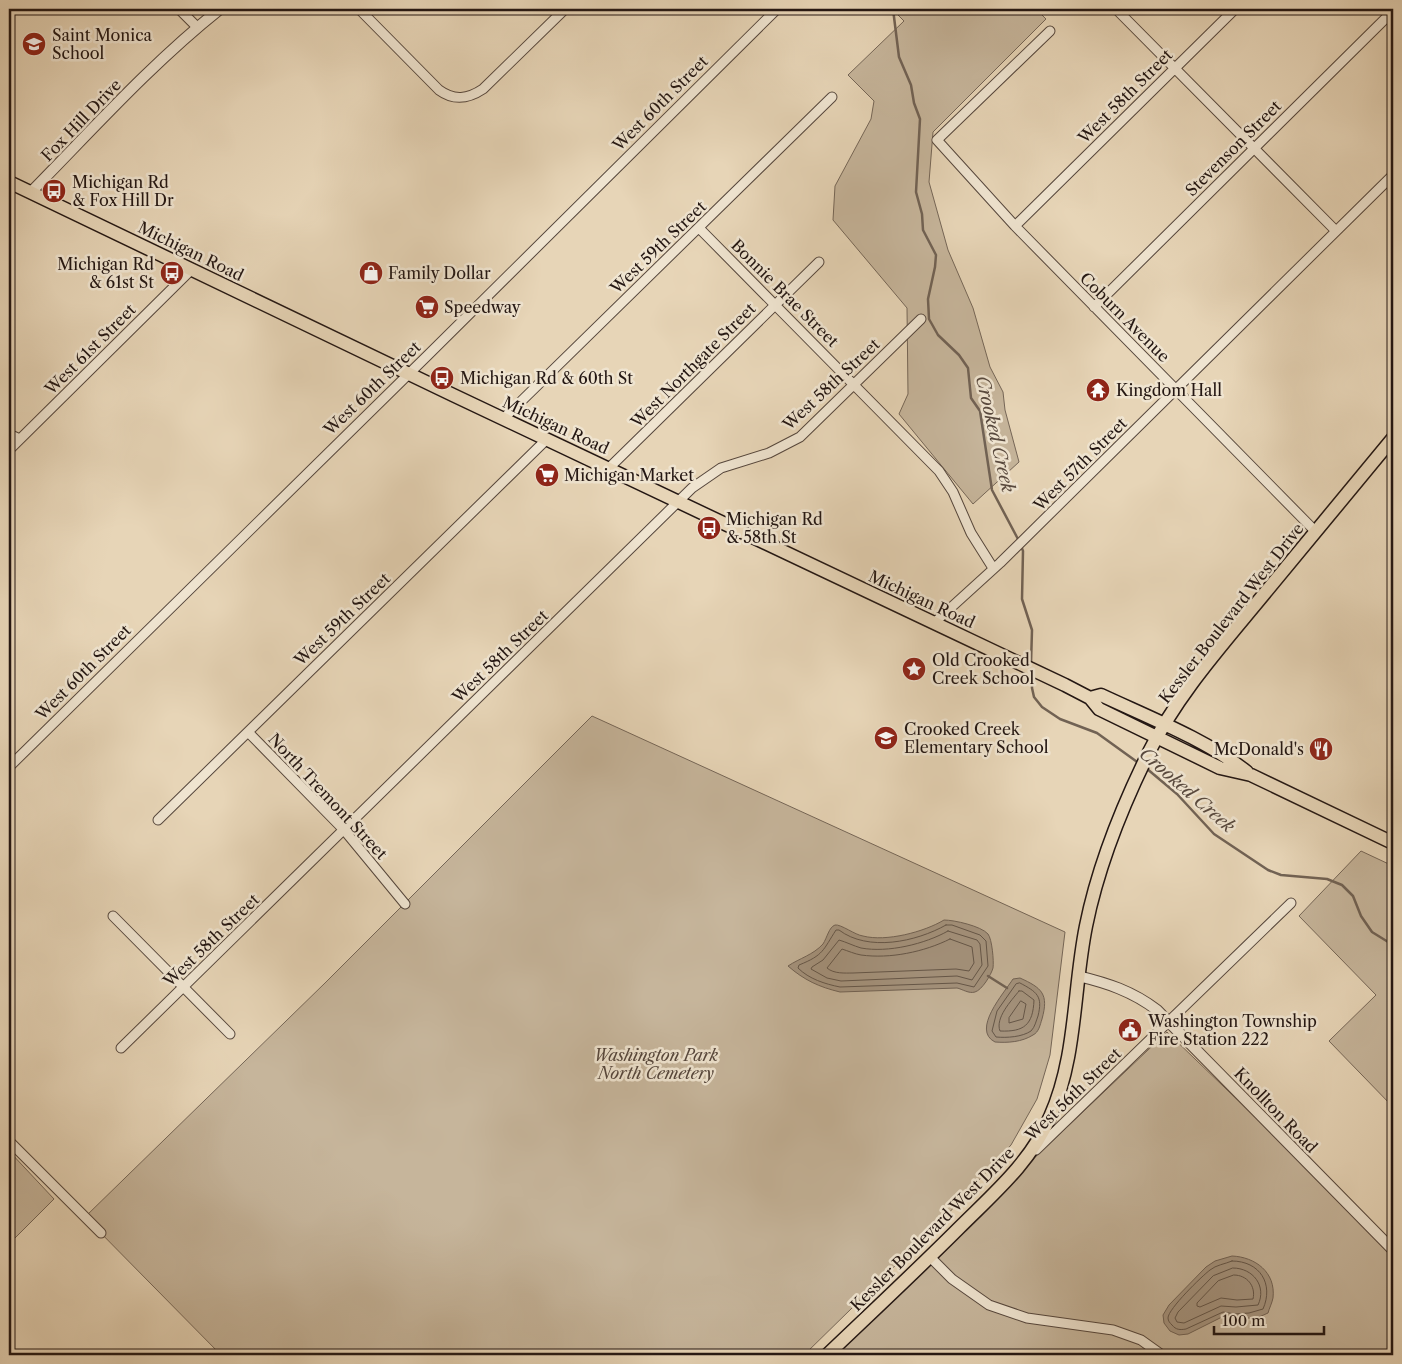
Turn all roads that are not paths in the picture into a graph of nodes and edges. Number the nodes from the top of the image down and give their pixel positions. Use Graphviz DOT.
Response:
graph roads {
  1 [pos="179,9"];
  2 [pos="220,9"];
  3 [pos="359,9"];
  4 [pos="565,9"];
  5 [pos="777,9"];
  6 [pos="1116,9"];
  7 [pos="1235,9"];
  8 [pos="1393,11"];
  9 [pos="197,27"];
  10 [pos="1050,31"];
  11 [pos="1174,69"];
  12 [pos="832,97"];
  13 [pos="1253,148"];
  14 [pos="1393,175"];
  15 [pos="9,182"];
  16 [pos="31,192"];
  17 [pos="1015,226"];
  18 [pos="699,228"];
  19 [pos="1336,231"];
  20 [pos="819,262"];
  21 [pos="192,269"];
  22 [pos="775,305"];
  23 [pos="1094,307"];
  24 [pos="921,319"];
  25 [pos="409,374"];
  26 [pos="854,385"];
  27 [pos="1175,390"];
  28 [pos="503,419"];
  29 [pos="9,434"];
  30 [pos="547,438"];
  31 [pos="1393,438"];
  32 [pos="20,439"];
  33 [pos="9,450"];
  34 [pos="609,468"];
  35 [pos="679,501"];
  36 [pos="1316,532"];
  37 [pos="997,566"];
  38 [pos="934,623"];
  39 [pos="1090,698"];
  40 [pos="1164,725"];
  41 [pos="248,732"];
  42 [pos="1158,736"];
  43 [pos="9,767"];
  44 [pos="1251,776"];
  45 [pos="158,820"];
  46 [pos="344,830"];
  47 [pos="1393,843"];
  48 [pos="1291,903"];
  49 [pos="405,904"];
  50 [pos="113,916"];
  51 [pos="1078,976"];
  52 [pos="184,987"];
  53 [pos="1169,1022"];
  54 [pos="230,1034"];
  55 [pos="121,1048"];
  56 [pos="9,1141"];
  57 [pos="1025,1160"];
  58 [pos="101,1233"];
  59 [pos="1393,1250"];
  60 [pos="930,1256"];
  61 [pos="827,1355"];
  62 [pos="1162,1355"];
  1 -- 9 [label="street"];
  2 -- 9 [label="street, Fox Hill Drive"];
  3 -- 4 [label="street"];
  5 -- 25 [label="street, West 60th Street"];
  6 -- 11 [label="street"];
  7 -- 11 [label="street, West 58th Street"];
  8 -- 13 [label="street, Stevenson Street"];
  9 -- 16 [label="street, Fox Hill Drive"];
  10 -- 17 [label="street, Coburn Avenue"];
  11 -- 13 [label="street"];
  11 -- 17 [label="street, West 58th Street"];
  12 -- 18 [label="street, West 59th Street"];
  13 -- 19 [label="street"];
  13 -- 23 [label="street, Stevenson Street"];
  14 -- 19 [label="street, West 57th Street"];
  15 -- 16 [label="main road, Michigan Road"];
  16 -- 21 [label="main road, Michigan Road"];
  17 -- 23 [label="street, Coburn Avenue"];
  18 -- 22 [label="street, Bonnie Brae Street"];
  18 -- 28 [label="street, West 59th Street"];
  19 -- 27 [label="street, West 57th Street"];
  20 -- 22 [label="street, West Northgate Street"];
  21 -- 25 [label="main road, Michigan Road"];
  21 -- 32 [label="street, West 61st Street"];
  22 -- 26 [label="street, Bonnie Brae Street"];
  22 -- 34 [label="street, West Northgate Street"];
  23 -- 27 [label="street, Coburn Avenue"];
  24 -- 26 [label="street, West 58th Street"];
  25 -- 28 [label="main road, Michigan Road"];
  25 -- 43 [label="street, West 60th Street"];
  26 -- 35 [label="street, West 58th Street"];
  26 -- 37 [label="street, Bonnie Brae Street"];
  27 -- 36 [label="street, Coburn Avenue"];
  27 -- 37 [label="street, West 57th Street"];
  28 -- 30 [label="main road, Michigan Road"];
  29 -- 32 [label="street"];
  30 -- 34 [label="main road, Michigan Road"];
  30 -- 41 [label="street, West 59th Street"];
  31 -- 36 [label="main road, Kessler Boulevard West Drive"];
  32 -- 33 [label="street, West 61st Street"];
  34 -- 35 [label="main road, Michigan Road"];
  35 -- 38 [label="main road, Michigan Road"];
  35 -- 46 [label="street, West 58th Street"];
  36 -- 40 [label="main road, Kessler Boulevard West Drive"];
  37 -- 38 [label="street, West 57th Street"];
  38 -- 39 [label="main road, Michigan Road"];
  39 -- 40 [label="main road, Michigan Road"];
  39 -- 42 [label="main road, Michigan Road"];
  40 -- 42 [label="main road, Kessler Boulevard West Drive"];
  40 -- 44 [label="main road, Michigan Road"];
  41 -- 45 [label="street, West 59th Street"];
  41 -- 46 [label="street, North Tremont Street"];
  42 -- 44 [label="main road, Michigan Road"];
  42 -- 51 [label="main road, Kessler Boulevard West Drive"];
  44 -- 47 [label="main road, Michigan Road"];
  46 -- 49 [label="street, North Tremont Street"];
  46 -- 52 [label="street, West 58th Street"];
  48 -- 53 [label="street, West 56th Street"];
  50 -- 52 [label="street"];
  51 -- 53 [label="street, Knollton Road"];
  51 -- 57 [label="main road, Kessler Boulevard West Drive"];
  52 -- 54 [label="street"];
  52 -- 55 [label="street, West 58th Street"];
  53 -- 57 [label="street, West 56th Street"];
  53 -- 59 [label="street, Knollton Road"];
  56 -- 58 [label="street"];
  57 -- 60 [label="main road, Kessler Boulevard West Drive"];
  60 -- 61 [label="main road, Kessler Boulevard West Drive"];
  60 -- 62 [label="street"];
}
